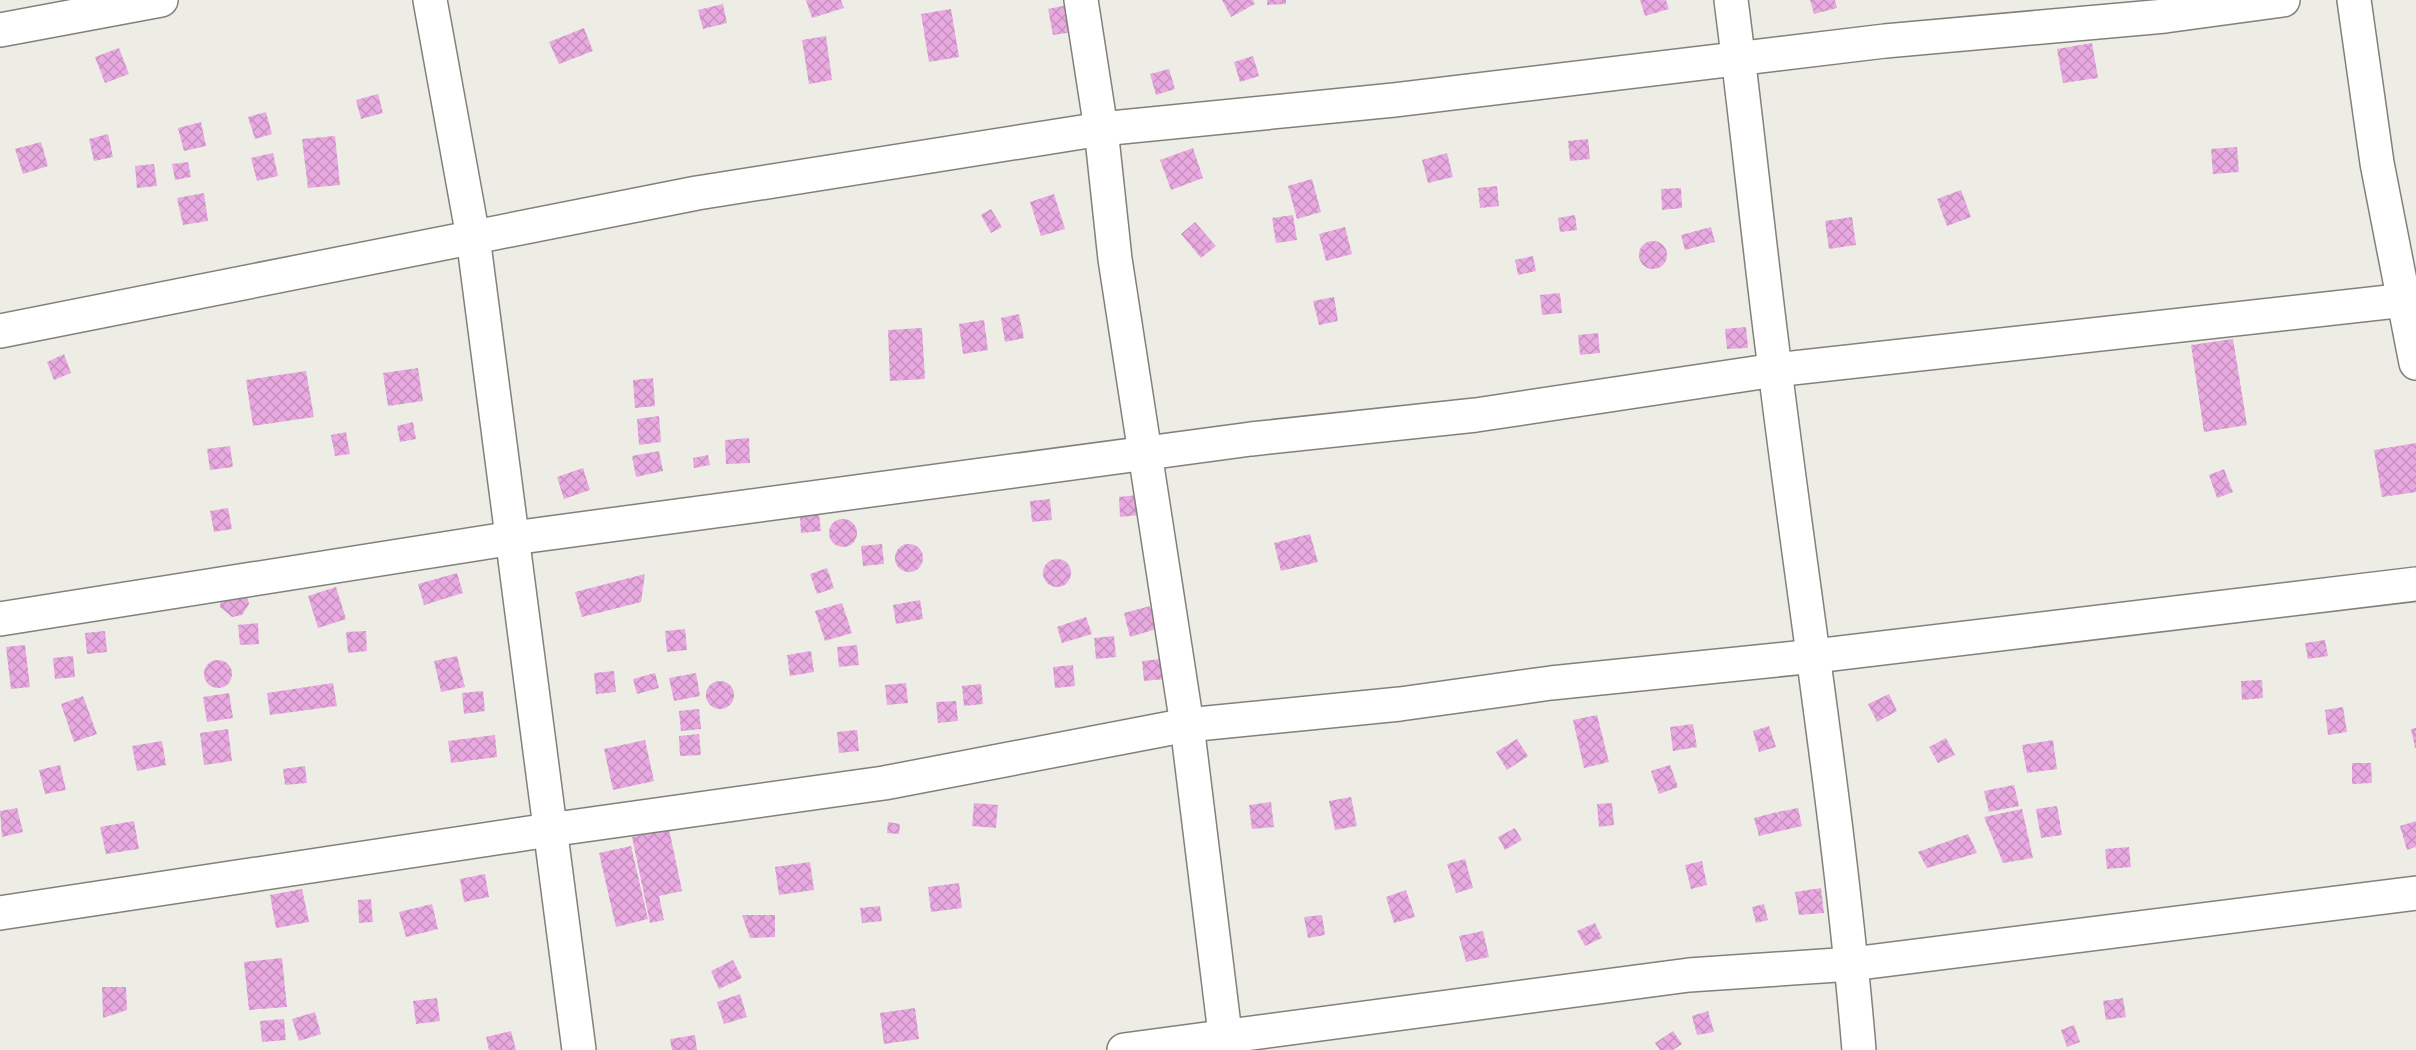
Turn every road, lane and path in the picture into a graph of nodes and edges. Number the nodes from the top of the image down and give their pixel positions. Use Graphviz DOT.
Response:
graph roads {
  1 [pos="161,0"];
  2 [pos="430,0"];
  3 [pos="1081,0"];
  4 [pos="1731,0"];
  5 [pos="2283,0"];
  6 [pos="2354,0"];
  7 [pos="0,30"];
  8 [pos="1738,58"];
  9 [pos="1101,129"];
  10 [pos="473,237"];
  11 [pos="2410,300"];
  12 [pos="0,331"];
  13 [pos="2416,363"];
  14 [pos="1775,370"];
  15 [pos="1145,454"];
  16 [pos="513,538"];
  17 [pos="2416,584"];
  18 [pos="0,619"];
  19 [pos="1815,656"];
  20 [pos="1187,725"];
  21 [pos="549,830"];
  22 [pos="2416,893"];
  23 [pos="0,913"];
  24 [pos="1852,964"];
  25 [pos="1226,1042"];
  26 [pos="579,1050"];
  27 [pos="1124,1050"];
  28 [pos="1859,1050"];
  1 -- 7 [label="street"];
  2 -- 10 [label="street"];
  3 -- 9 [label="street"];
  4 -- 8 [label="street"];
  5 -- 8 [label="street"];
  6 -- 11 [label="street"];
  8 -- 9 [label="street"];
  8 -- 14 [label="street"];
  9 -- 10 [label="street"];
  9 -- 15 [label="street"];
  10 -- 12 [label="street"];
  10 -- 16 [label="street"];
  11 -- 13 [label="street"];
  11 -- 14 [label="street"];
  14 -- 15 [label="street"];
  14 -- 19 [label="street"];
  15 -- 16 [label="street"];
  15 -- 20 [label="street"];
  16 -- 18 [label="street"];
  16 -- 21 [label="street"];
  17 -- 19 [label="street"];
  19 -- 20 [label="street"];
  19 -- 24 [label="street"];
  20 -- 21 [label="street"];
  20 -- 25 [label="street"];
  21 -- 23 [label="street"];
  21 -- 26 [label="street"];
  22 -- 24 [label="street"];
  24 -- 25 [label="street"];
  24 -- 28 [label="street"];
  25 -- 27 [label="street"];
}
